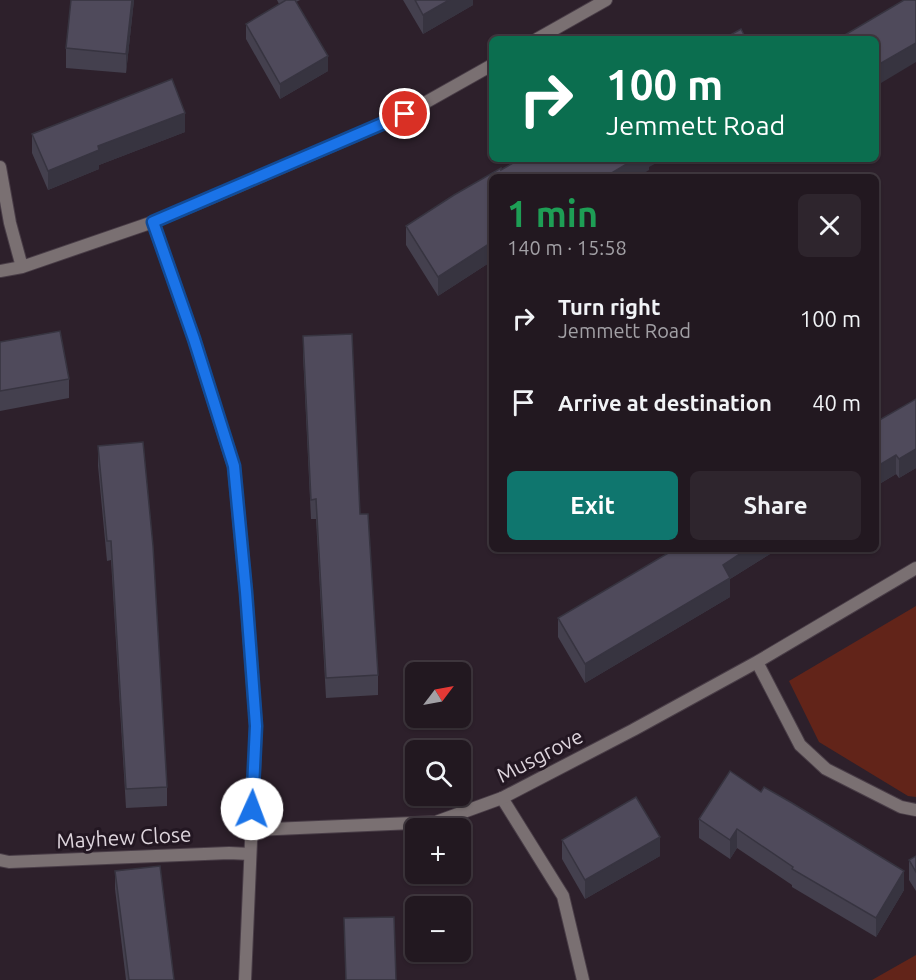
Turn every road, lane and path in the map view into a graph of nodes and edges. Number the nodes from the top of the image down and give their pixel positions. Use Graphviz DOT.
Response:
graph roads {
  1 [pos="606,0"];
  2 [pos="542,36"];
  3 [pos="489,67"];
  4 [pos="0,167"];
  5 [pos="153,222"];
  6 [pos="22,267"];
  7 [pos="0,271"];
  8 [pos="916,568"];
  9 [pos="757,662"];
  10 [pos="502,798"];
  11 [pos="916,810"];
  12 [pos="251,830"];
  13 [pos="250,854"];
  14 [pos="0,860"];
  15 [pos="244,980"];
  16 [pos="583,980"];
  1 -- 2 [label="street"];
  3 -- 5 [label="street"];
  4 -- 6 [label="street"];
  5 -- 6 [label="street"];
  5 -- 12 [label="street"];
  6 -- 7 [label="street"];
  8 -- 9 [label="street, Musgrove"];
  9 -- 10 [label="street, Musgrove"];
  9 -- 11 [label="street"];
  10 -- 12 [label="street, Musgrove"];
  10 -- 16 [label="street"];
  12 -- 13 [label="street"];
  13 -- 14 [label="street, Mayhew Close"];
  13 -- 15 [label="street"];
}
